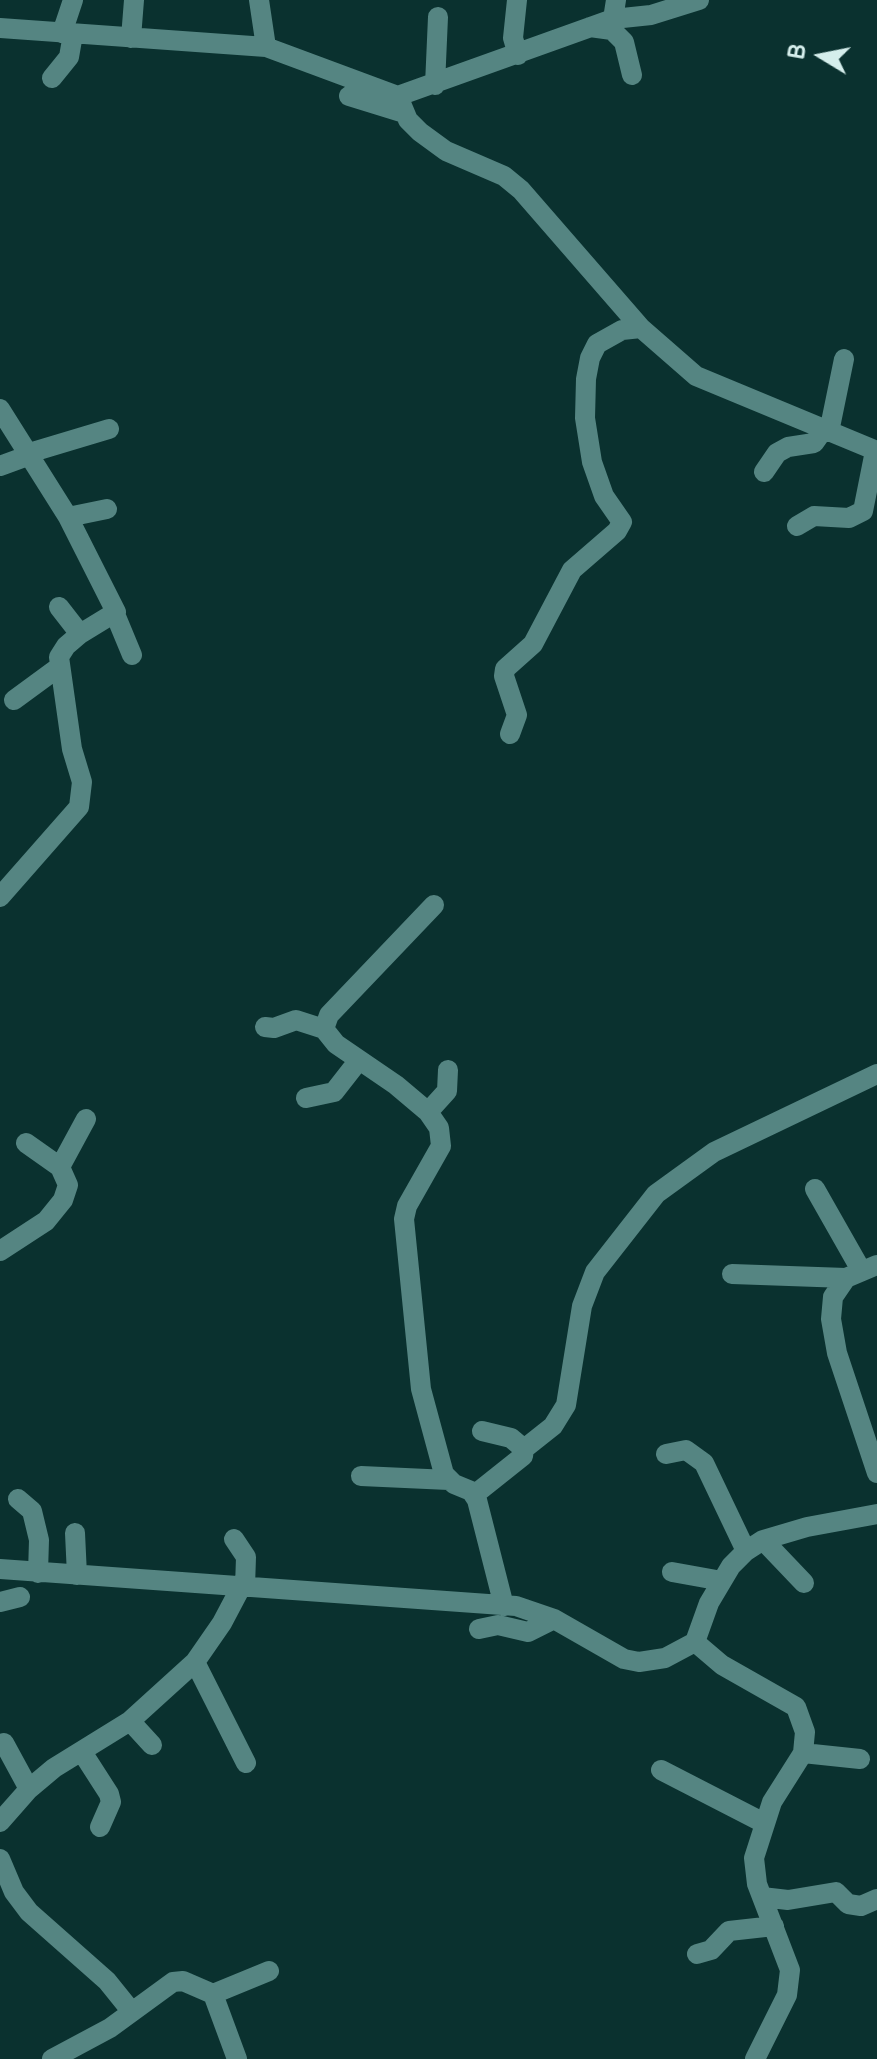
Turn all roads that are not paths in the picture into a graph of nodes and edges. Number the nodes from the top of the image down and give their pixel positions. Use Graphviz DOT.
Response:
graph roads {
  1 [pos="73,0"];
  2 [pos="134,0"];
  3 [pos="259,0"];
  4 [pos="517,0"];
  5 [pos="699,0"];
  6 [pos="614,10"];
  7 [pos="438,17"];
  8 [pos="590,27"];
  9 [pos="0,28"];
  10 [pos="68,34"];
  11 [pos="131,38"];
  12 [pos="266,47"];
  13 [pos="518,55"];
  14 [pos="632,75"];
  15 [pos="52,78"];
  16 [pos="435,85"];
  17 [pos="349,96"];
  18 [pos="401,105"];
  19 [pos="641,328"];
  20 [pos="844,359"];
  21 [pos="0,409"];
  22 [pos="109,429"];
  23 [pos="827,430"];
  24 [pos="876,451"];
  25 [pos="29,454"];
  26 [pos="0,466"];
  27 [pos="764,472"];
  28 [pos="107,509"];
  29 [pos="68,517"];
  30 [pos="797,526"];
  31 [pos="59,607"];
  32 [pos="115,614"];
  33 [pos="80,634"];
  34 [pos="132,655"];
  35 [pos="59,667"];
  36 [pos="14,700"];
  37 [pos="510,734"];
  38 [pos="0,897"];
  39 [pos="434,905"];
  40 [pos="265,1027"];
  41 [pos="324,1029"];
  42 [pos="359,1060"];
  43 [pos="448,1070"];
  44 [pos="877,1074"];
  45 [pos="306,1098"];
  46 [pos="428,1112"];
  47 [pos="86,1119"];
  48 [pos="26,1143"];
  49 [pos="60,1167"];
  50 [pos="815,1189"];
  51 [pos="0,1251"];
  52 [pos="861,1271"];
  53 [pos="732,1274"];
  54 [pos="482,1431"];
  55 [pos="524,1449"];
  56 [pos="666,1454"];
  57 [pos="877,1473"];
  58 [pos="361,1476"];
  59 [pos="449,1480"];
  60 [pos="474,1495"];
  61 [pos="18,1499"];
  62 [pos="877,1514"];
  63 [pos="75,1533"];
  64 [pos="234,1539"];
  65 [pos="754,1546"];
  66 [pos="0,1569"];
  67 [pos="672,1572"];
  68 [pos="38,1573"];
  69 [pos="77,1575"];
  70 [pos="722,1581"];
  71 [pos="804,1583"];
  72 [pos="243,1587"];
  73 [pos="504,1606"];
  74 [pos="554,1619"];
  75 [pos="479,1629"];
  76 [pos="695,1642"];
  77 [pos="195,1662"];
  78 [pos="130,1721"];
  79 [pos="4,1743"];
  80 [pos="152,1745"];
  81 [pos="82,1752"];
  82 [pos="803,1753"];
  83 [pos="860,1759"];
  84 [pos="246,1763"];
  85 [pos="661,1770"];
  86 [pos="29,1789"];
  87 [pos="0,1822"];
  88 [pos="764,1823"];
  89 [pos="100,1827"];
  90 [pos="2,1873"];
  91 [pos="762,1897"];
  92 [pos="877,1899"];
  93 [pos="774,1926"];
  94 [pos="697,1954"];
  95 [pos="269,1971"];
  96 [pos="213,1994"];
  97 [pos="132,2012"];
  98 [pos="229,2055"];
  99 [pos="52,2059"];
  100 [pos="755,2059"];
  1 -- 10 [label="street"];
  2 -- 11 [label="street"];
  3 -- 12 [label="street"];
  4 -- 13 [label="street"];
  5 -- 6 [label="street"];
  6 -- 8 [label="street"];
  7 -- 16 [label="street"];
  8 -- 13 [label="street"];
  8 -- 14 [label="street"];
  9 -- 10 [label="street"];
  10 -- 11 [label="street"];
  10 -- 15 [label="street"];
  11 -- 12 [label="street"];
  12 -- 18 [label="street"];
  13 -- 16 [label="street"];
  16 -- 18 [label="street"];
  17 -- 18 [label="street"];
  18 -- 19 [label="street"];
  19 -- 23 [label="street"];
  19 -- 37 [label="street"];
  20 -- 23 [label="street"];
  21 -- 25 [label="street"];
  22 -- 25 [label="street"];
  23 -- 24 [label="street"];
  23 -- 27 [label="street"];
  24 -- 30 [label="street"];
  25 -- 26 [label="street"];
  25 -- 29 [label="street"];
  28 -- 29 [label="street"];
  29 -- 32 [label="street"];
  31 -- 33 [label="street"];
  32 -- 33 [label="street"];
  32 -- 34 [label="street"];
  33 -- 35 [label="street"];
  35 -- 36 [label="street"];
  35 -- 38 [label="street"];
  39 -- 41 [label="street"];
  40 -- 41 [label="street"];
  41 -- 42 [label="street"];
  42 -- 45 [label="street"];
  42 -- 46 [label="street"];
  43 -- 46 [label="street"];
  44 -- 55 [label="street"];
  46 -- 59 [label="street"];
  47 -- 49 [label="street"];
  48 -- 49 [label="street"];
  49 -- 51 [label="street"];
  50 -- 52 [label="street"];
  52 -- 53 [label="street"];
  52 -- 57 [label="street"];
  54 -- 55 [label="street"];
  55 -- 60 [label="street"];
  56 -- 65 [label="street"];
  58 -- 59 [label="street"];
  59 -- 60 [label="street"];
  60 -- 73 [label="street"];
  61 -- 68 [label="street"];
  62 -- 65 [label="street"];
  63 -- 69 [label="street"];
  64 -- 72 [label="street"];
  65 -- 70 [label="street"];
  65 -- 71 [label="street"];
  66 -- 68 [label="street"];
  67 -- 70 [label="street"];
  68 -- 69 [label="street"];
  69 -- 72 [label="street"];
  70 -- 76 [label="street"];
  72 -- 73 [label="street"];
  72 -- 77 [label="street"];
  73 -- 74 [label="street"];
  74 -- 75 [label="street"];
  74 -- 76 [label="street"];
  76 -- 82 [label="street"];
  77 -- 78 [label="street"];
  77 -- 84 [label="street"];
  78 -- 80 [label="street"];
  78 -- 81 [label="street"];
  79 -- 86 [label="street"];
  81 -- 86 [label="street"];
  81 -- 89 [label="street"];
  82 -- 83 [label="street"];
  82 -- 88 [label="street"];
  85 -- 88 [label="street"];
  86 -- 87 [label="street"];
  88 -- 91 [label="street"];
  90 -- 97 [label="street"];
  91 -- 92 [label="street"];
  91 -- 93 [label="street"];
  93 -- 94 [label="street"];
  93 -- 100 [label="street"];
  95 -- 96 [label="street"];
  96 -- 97 [label="street"];
  96 -- 98 [label="street"];
  97 -- 99 [label="street"];
}
